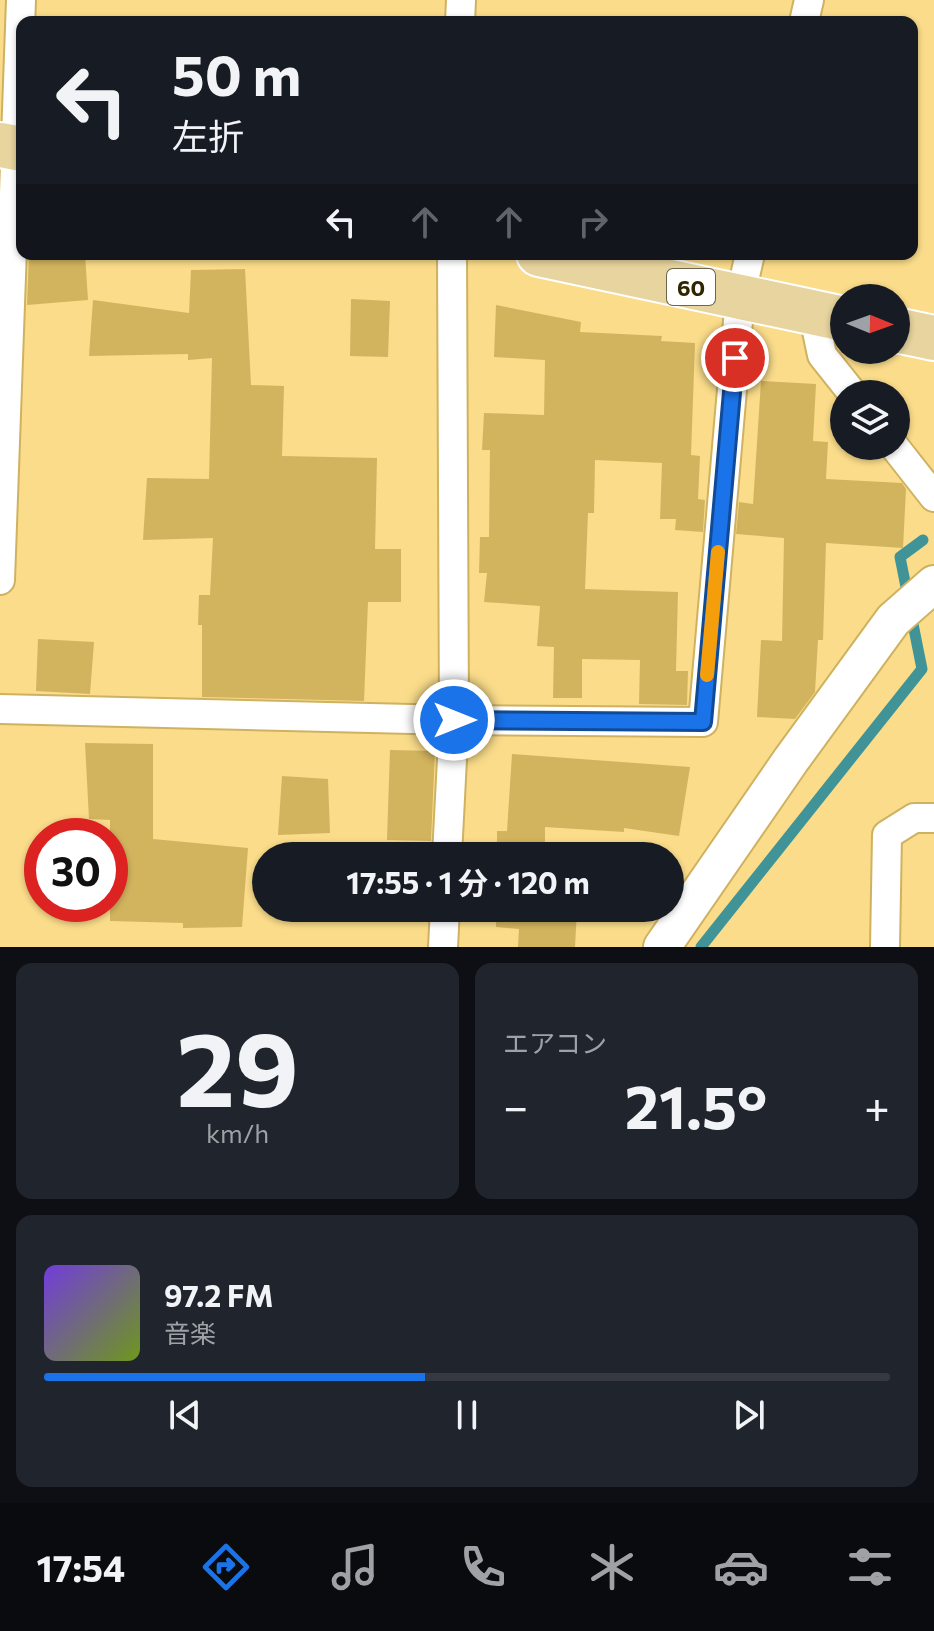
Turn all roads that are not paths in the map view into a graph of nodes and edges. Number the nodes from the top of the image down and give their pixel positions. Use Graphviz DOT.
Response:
graph roads {
  1 [pos="16,92"];
  2 [pos="13,147"];
  3 [pos="452,260"];
  4 [pos="566,260"];
  5 [pos="749,260"];
  6 [pos="740,298"];
  7 [pos="828,315"];
  8 [pos="910,333"];
  9 [pos="934,338"];
  10 [pos="842,380"];
  11 [pos="905,460"];
  12 [pos="934,497"];
  13 [pos="0,580"];
  14 [pos="934,584"];
  15 [pos="0,709"];
  16 [pos="454,720"];
  17 [pos="934,818"];
  18 [pos="448,842"];
  19 [pos="444,922"];
  20 [pos="443,947"];
  21 [pos="662,947"];
  22 [pos="885,947"];
  1 -- 2 [label="street"];
  2 -- 13 [label="street"];
  3 -- 16 [label="street"];
  4 -- 6 [label="main road, 60"];
  5 -- 6 [label="street"];
  6 -- 7 [label="main road, 60"];
  6 -- 16 [label="street"];
  7 -- 10 [label="street"];
  8 -- 9 [label="main road"];
  11 -- 12 [label="street"];
  14 -- 21 [label="street"];
  15 -- 16 [label="street"];
  16 -- 18 [label="street"];
  17 -- 22 [label="street"];
  19 -- 20 [label="street"];
}
